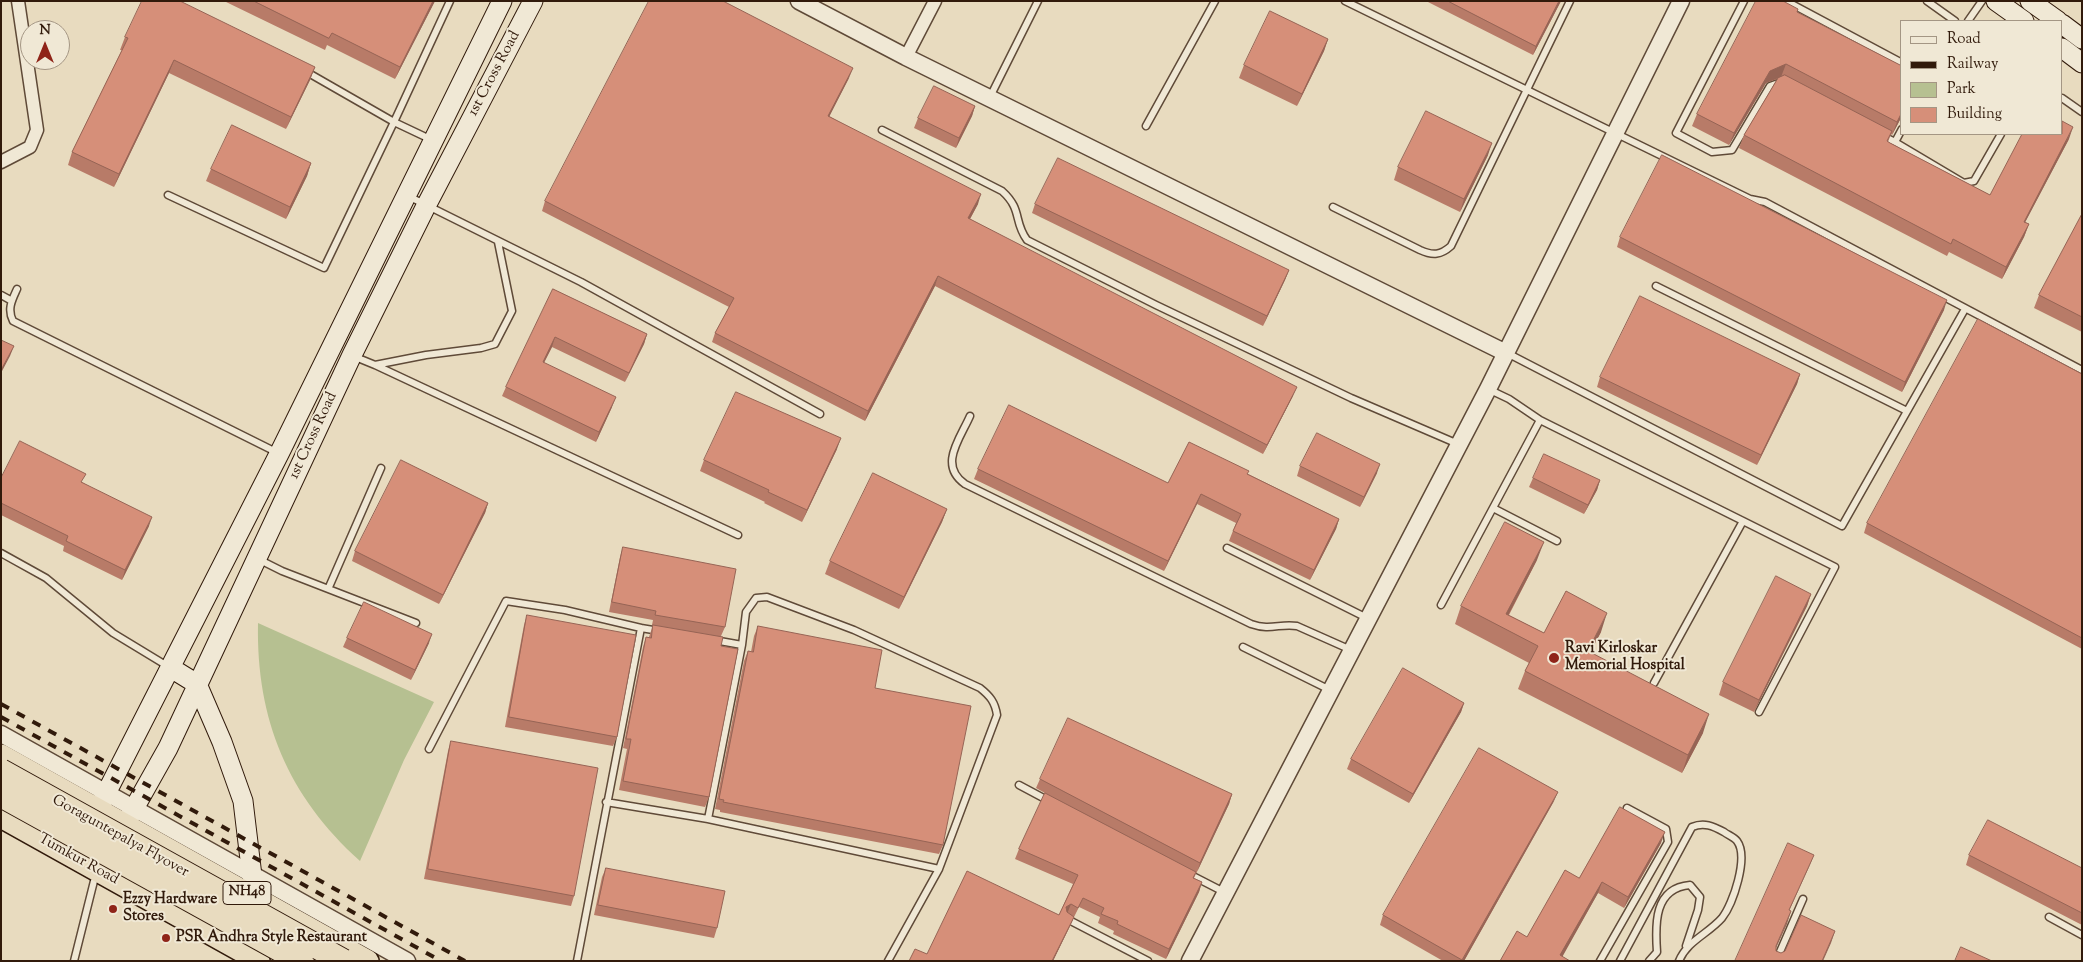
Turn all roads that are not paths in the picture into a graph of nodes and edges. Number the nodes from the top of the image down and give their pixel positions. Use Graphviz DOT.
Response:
graph roads {
  1 [pos="18,1"];
  2 [pos="450,1"];
  3 [pos="502,1"];
  4 [pos="533,1"];
  5 [pos="799,1"];
  6 [pos="935,1"];
  7 [pos="1038,1"];
  8 [pos="1215,1"];
  9 [pos="1345,1"];
  10 [pos="1570,1"];
  11 [pos="1681,1"];
  12 [pos="1744,1"];
  13 [pos="1786,1"];
  14 [pos="1927,1"];
  15 [pos="1982,1"];
  16 [pos="1996,1"];
  17 [pos="2030,1"];
  18 [pos="1954,20"];
  19 [pos="1969,20"];
  20 [pos="2023,20"];
  21 [pos="2057,20"];
  22 [pos="2063,25"];
  23 [pos="2082,39"];
  24 [pos="2063,49"];
  25 [pos="906,57"];
  26 [pos="1900,62"];
  27 [pos="2082,63"];
  28 [pos="295,66"];
  29 [pos="1790,87"];
  30 [pos="1526,90"];
  31 [pos="989,98"];
  32 [pos="2063,99"];
  33 [pos="2082,112"];
  34 [pos="394,122"];
  35 [pos="1146,126"];
  36 [pos="882,130"];
  37 [pos="1617,132"];
  38 [pos="1878,133"];
  39 [pos="1900,133"];
  40 [pos="1999,135"];
  41 [pos="433,140"];
  42 [pos="1895,142"];
  43 [pos="1,162"];
  44 [pos="168,195"];
  45 [pos="406,195"];
  46 [pos="426,206"];
  47 [pos="1333,207"];
  48 [pos="498,242"];
  49 [pos="1656,286"];
  50 [pos="17,288"];
  51 [pos="1,295"];
  52 [pos="12,301"];
  53 [pos="1965,308"];
  54 [pos="1506,353"];
  55 [pos="352,355"];
  56 [pos="375,366"];
  57 [pos="2082,370"];
  58 [pos="1488,389"];
  59 [pos="1907,411"];
  60 [pos="820,414"];
  61 [pos="970,416"];
  62 [pos="1540,420"];
  63 [pos="1460,444"];
  64 [pos="279,454"];
  65 [pos="381,468"];
  66 [pos="1494,508"];
  67 [pos="1742,521"];
  68 [pos="738,535"];
  69 [pos="1557,541"];
  70 [pos="1227,548"];
  71 [pos="1,553"];
  72 [pos="257,558"];
  73 [pos="329,587"];
  74 [pos="1441,605"];
  75 [pos="1368,619"];
  76 [pos="416,623"];
  77 [pos="641,628"];
  78 [pos="668,632"];
  79 [pos="705,639"];
  80 [pos="742,645"];
  81 [pos="1243,648"];
  82 [pos="1352,651"];
  83 [pos="171,668"];
  84 [pos="1654,683"];
  85 [pos="197,684"];
  86 [pos="1331,690"];
  87 [pos="1759,712"];
  88 [pos="1,734"];
  89 [pos="429,749"];
  90 [pos="1,755"];
  91 [pos="1,771"];
  92 [pos="1019,785"];
  93 [pos="1,795"];
  94 [pos="103,802"];
  95 [pos="606,802"];
  96 [pos="1054,803"];
  97 [pos="1627,808"];
  98 [pos="1,817"];
  99 [pos="130,817"];
  100 [pos="708,819"];
  101 [pos="1,829"];
  102 [pos="71,856"];
  103 [pos="939,869"];
  104 [pos="1184,871"];
  105 [pos="95,876"];
  106 [pos="252,876"];
  107 [pos="1226,893"];
  108 [pos="1804,899"];
  109 [pos="2049,917"];
  110 [pos="1067,919"];
  111 [pos="2082,935"];
  112 [pos="1686,946"];
  113 [pos="74,961"];
  114 [pos="237,961"];
  115 [pos="259,961"];
  116 [pos="301,961"];
  117 [pos="343,961"];
  118 [pos="368,961"];
  119 [pos="407,961"];
  120 [pos="577,961"];
  121 [pos="888,961"];
  122 [pos="1148,961"];
  123 [pos="1190,961"];
  124 [pos="1600,961"];
  125 [pos="1620,961"];
  126 [pos="1649,961"];
  127 [pos="1679,961"];
  128 [pos="1776,961"];
  1 -- 43 [label="street"];
  2 -- 34 [label="lane"];
  3 -- 41 [label="main road, 1st Cross Road"];
  4 -- 46 [label="main road, 1st Cross Road"];
  5 -- 25 [label="street"];
  6 -- 25 [label="street"];
  7 -- 31 [label="lane"];
  8 -- 35 [label="lane"];
  9 -- 30 [label="lane"];
  10 -- 30 [label="lane"];
  11 -- 37 [label="street"];
  12 -- 29 [label="lane"];
  13 -- 26 [label="lane"];
  14 -- 18 [label="lane"];
  15 -- 19 [label="lane"];
  16 -- 20 [label="main road"];
  17 -- 21 [label="main road"];
  22 -- 23 [label="main road"];
  24 -- 27 [label="main road"];
  25 -- 31 [label="street"];
  28 -- 34 [label="lane"];
  30 -- 37 [label="lane"];
  30 -- 47 [label="lane"];
  31 -- 54 [label="street"];
  32 -- 33 [label="lane"];
  34 -- 41 [label="lane"];
  34 -- 44 [label="lane"];
  36 -- 63 [label="lane"];
  37 -- 53 [label="lane"];
  37 -- 54 [label="street"];
  38 -- 42 [label="lane"];
  39 -- 42 [label="lane"];
  40 -- 42 [label="lane"];
  41 -- 45 [label="main road, 1st Cross Road"];
  45 -- 46 [label="lane"];
  45 -- 64 [label="main road, 1st Cross Road"];
  46 -- 48 [label="lane"];
  46 -- 55 [label="main road, 1st Cross Road"];
  48 -- 56 [label="lane"];
  48 -- 60 [label="lane"];
  49 -- 59 [label="lane"];
  50 -- 52 [label="lane"];
  51 -- 52 [label="lane"];
  52 -- 64 [label="lane"];
  53 -- 57 [label="lane"];
  53 -- 59 [label="lane"];
  54 -- 58 [label="street"];
  54 -- 59 [label="lane"];
  55 -- 56 [label="lane"];
  55 -- 72 [label="main road, 1st Cross Road"];
  56 -- 68 [label="lane"];
  58 -- 62 [label="lane"];
  58 -- 63 [label="street"];
  61 -- 82 [label="lane"];
  62 -- 66 [label="lane"];
  62 -- 67 [label="lane"];
  63 -- 75 [label="street"];
  64 -- 83 [label="main road, 1st Cross Road"];
  65 -- 73 [label="lane"];
  66 -- 69 [label="lane"];
  66 -- 74 [label="lane"];
  67 -- 84 [label="lane"];
  67 -- 87 [label="lane"];
  70 -- 75 [label="lane"];
  71 -- 83 [label="lane"];
  72 -- 73 [label="lane"];
  72 -- 85 [label="main road, 1st Cross Road"];
  73 -- 76 [label="lane"];
  75 -- 82 [label="street"];
  77 -- 78 [label="lane"];
  77 -- 89 [label="lane"];
  77 -- 95 [label="lane"];
  79 -- 80 [label="lane"];
  80 -- 100 [label="lane"];
  80 -- 103 [label="lane"];
  81 -- 86 [label="lane"];
  82 -- 86 [label="street"];
  83 -- 85 [label="main road"];
  83 -- 94 [label="main road, 1st Cross Road"];
  85 -- 99 [label="main road, 1st Cross Road"];
  85 -- 106 [label="main road"];
  86 -- 107 [label="street"];
  88 -- 94 [label="street"];
  90 -- 94 [label="highway, NH48"];
  91 -- 117 [label="highway, Goraguntepalya Flyover, bridge"];
  92 -- 96 [label="lane"];
  93 -- 116 [label="highway, Goraguntepalya Flyover, bridge"];
  94 -- 99 [label="highway, NH48"];
  94 -- 102 [label="main road, 1st Cross Road"];
  95 -- 100 [label="lane"];
  95 -- 120 [label="lane"];
  97 -- 124 [label="lane"];
  98 -- 102 [label="highway, Tumkur Road"];
  99 -- 105 [label="main road, 1st Cross Road"];
  99 -- 106 [label="street"];
  99 -- 118 [label="highway, NH48"];
  100 -- 103 [label="lane"];
  101 -- 105 [label="street"];
  102 -- 105 [label="highway, Tumkur Road"];
  103 -- 121 [label="lane"];
  104 -- 107 [label="lane"];
  105 -- 113 [label="lane"];
  105 -- 114 [label="street"];
  105 -- 115 [label="highway, Tumkur Road"];
  106 -- 119 [label="street"];
  107 -- 123 [label="street"];
  108 -- 128 [label="lane"];
  109 -- 111 [label="lane"];
  110 -- 122 [label="lane"];
  112 -- 125 [label="lane"];
  112 -- 126 [label="lane"];
  112 -- 127 [label="lane"];
}
